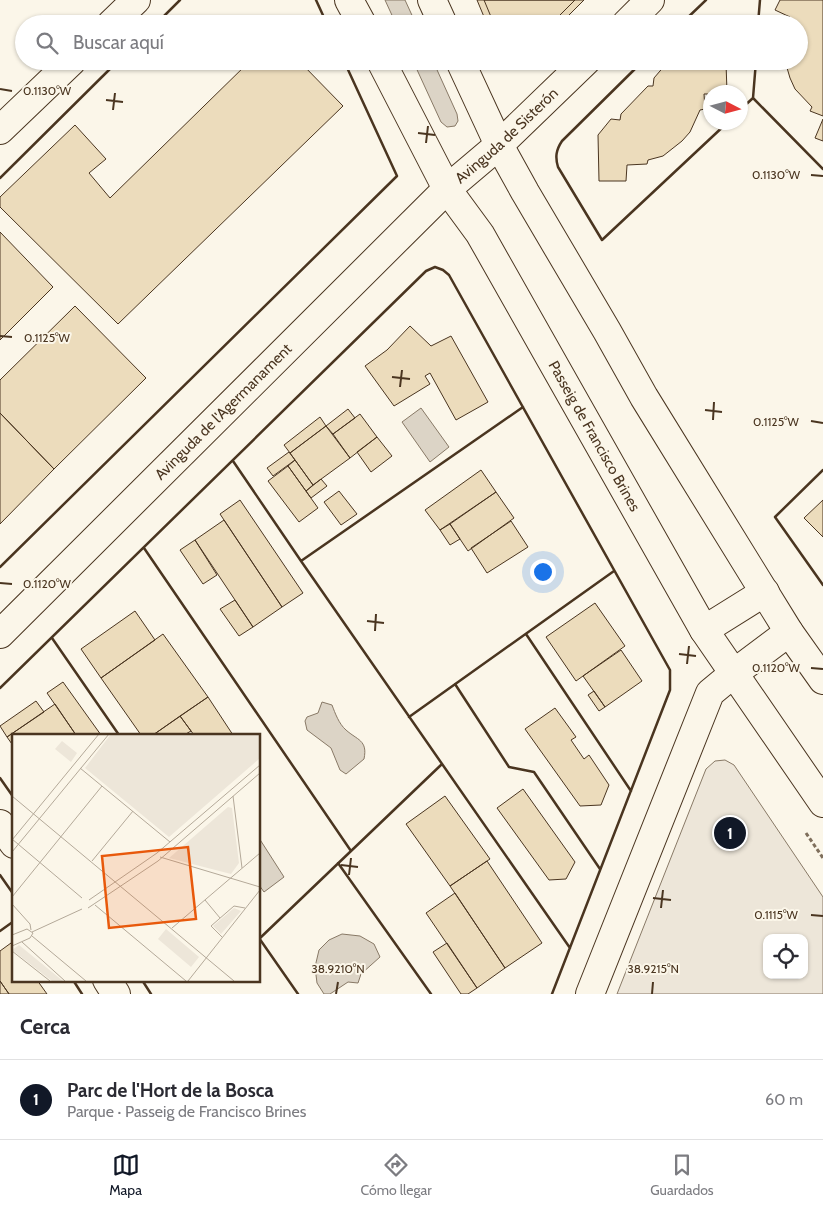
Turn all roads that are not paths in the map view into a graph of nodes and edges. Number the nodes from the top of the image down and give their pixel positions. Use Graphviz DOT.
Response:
graph roads {
  1 [pos="136,0"];
  2 [pos="349,0"];
  3 [pos="432,0"];
  4 [pos="650,0"];
  5 [pos="120,15"];
  6 [pos="357,15"];
  7 [pos="439,15"];
  8 [pos="635,15"];
  9 [pos="63,70"];
  10 [pos="386,70"];
  11 [pos="464,70"];
  12 [pos="577,70"];
  13 [pos="0,130"];
  14 [pos="499,145"];
  15 [pos="448,189"];
  16 [pos="765,592"];
  17 [pos="704,630"];
  18 [pos="789,632"];
  19 [pos="0,634"];
  20 [pos="733,674"];
  21 [pos="823,680"];
  22 [pos="823,803"];
  23 [pos="0,824"];
  24 [pos="12,841"];
  25 [pos="108,982"];
  26 [pos="116,994"];
  27 [pos="590,994"];
  1 -- 5 [label="street"];
  2 -- 6 [label="street"];
  3 -- 7 [label="street"];
  4 -- 8 [label="street"];
  9 -- 13 [label="street"];
  10 -- 15 [label="street, Passeig de Francisco Brines"];
  11 -- 14 [label="street"];
  12 -- 14 [label="street, Avinguda de Sisterón"];
  14 -- 15 [label="street, Avinguda de Sisterón"];
  14 -- 16 [label="street"];
  15 -- 17 [label="street, Passeig de Francisco Brines"];
  15 -- 19 [label="street, Avinguda de l'Agermanament"];
  16 -- 17 [label="street"];
  16 -- 18 [label="street"];
  17 -- 20 [label="street, Passeig de Francisco Brines"];
  18 -- 20 [label="street"];
  18 -- 21 [label="street"];
  20 -- 22 [label="street, Passeig de Francisco Brines"];
  20 -- 27 [label="street"];
  23 -- 24 [label="street"];
  25 -- 26 [label="street"];
}
